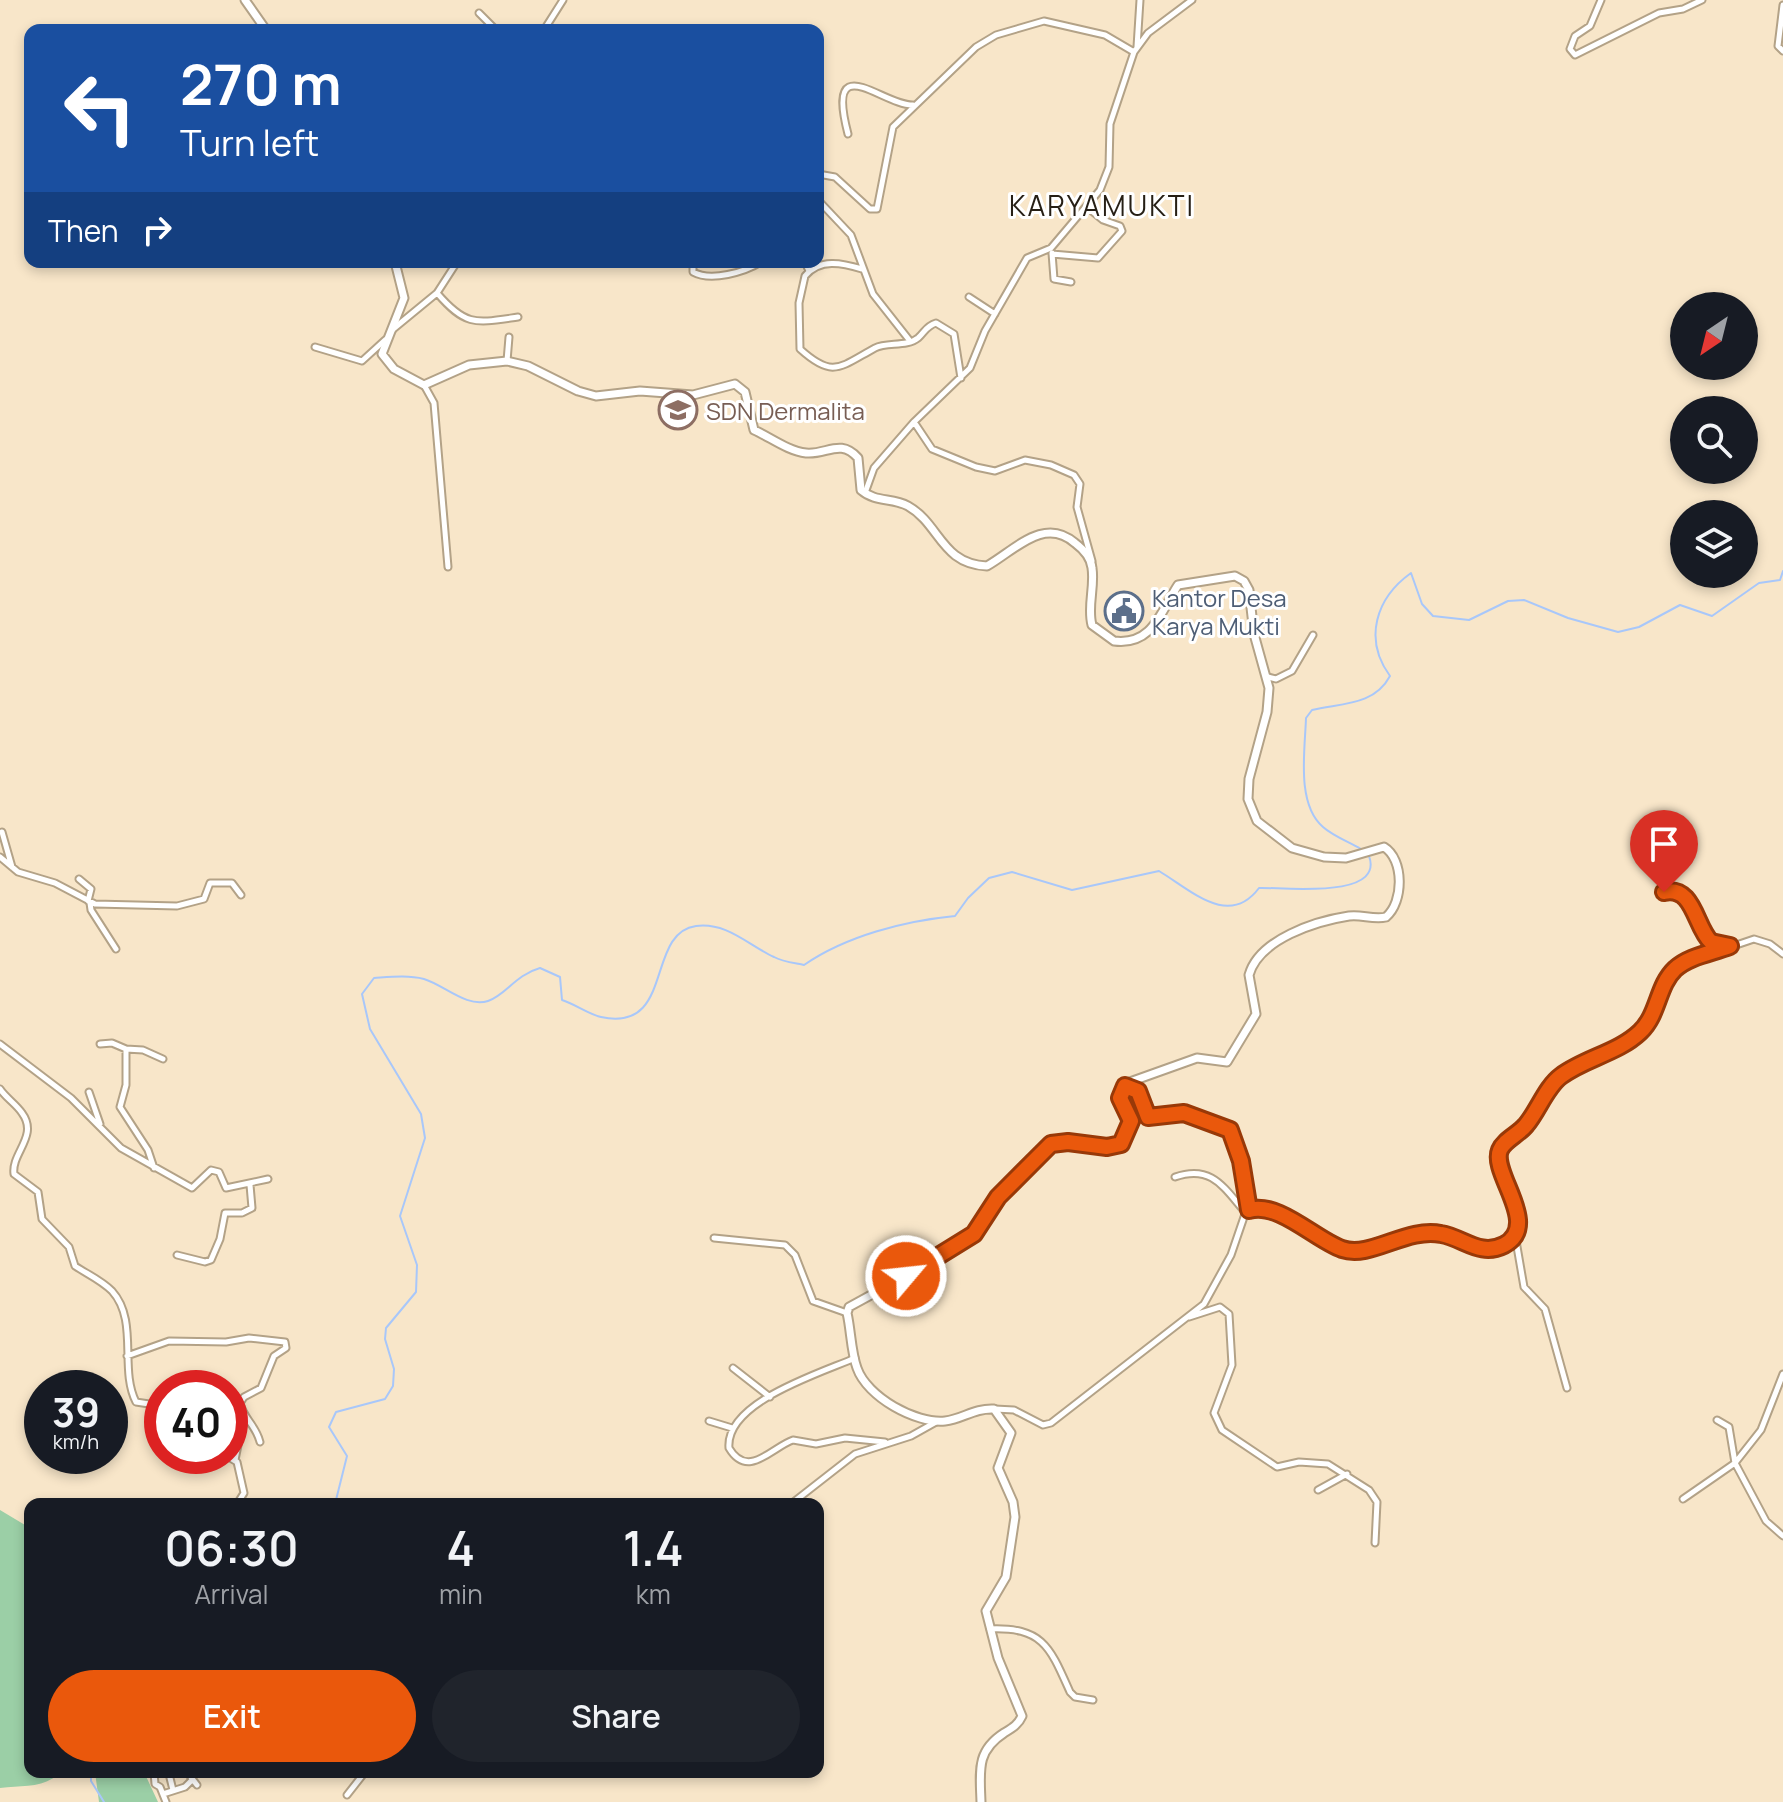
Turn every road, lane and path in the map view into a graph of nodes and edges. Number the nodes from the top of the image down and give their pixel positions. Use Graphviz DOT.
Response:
graph roads {
  1 [pos="245,0"];
  2 [pos="563,0"];
  3 [pos="1140,0"];
  4 [pos="1192,0"];
  5 [pos="1601,0"];
  6 [pos="1702,0"];
  7 [pos="1132,3"];
  8 [pos="1783,5"];
  9 [pos="1137,9"];
  10 [pos="479,13"];
  11 [pos="262,24"];
  12 [pos="490,24"];
  13 [pos="548,24"];
  14 [pos="1136,49"];
  15 [pos="1783,51"];
  16 [pos="914,105"];
  17 [pos="848,134"];
  18 [pos="824,175"];
  19 [pos="824,206"];
  20 [pos="1087,207"];
  21 [pos="1052,251"];
  22 [pos="824,266"];
  23 [pos="396,268"];
  24 [pos="453,268"];
  25 [pos="693,268"];
  26 [pos="747,268"];
  27 [pos="808,268"];
  28 [pos="819,268"];
  29 [pos="862,269"];
  30 [pos="809,271"];
  31 [pos="1071,282"];
  32 [pos="437,293"];
  33 [pos="969,297"];
  34 [pos="995,314"];
  35 [pos="518,317"];
  36 [pos="386,336"];
  37 [pos="509,337"];
  38 [pos="910,341"];
  39 [pos="315,347"];
  40 [pos="507,361"];
  41 [pos="961,379"];
  42 [pos="424,385"];
  43 [pos="914,422"];
  44 [pos="864,494"];
  45 [pos="1092,566"];
  46 [pos="448,567"];
  47 [pos="1313,635"];
  48 [pos="1268,677"];
  49 [pos="2,832"];
  50 [pos="0,857"];
  51 [pos="12,868"];
  52 [pos="79,879"];
  53 [pos="1664,892"];
  54 [pos="241,895"];
  55 [pos="89,902"];
  56 [pos="1730,946"];
  57 [pos="116,949"];
  58 [pos="1783,954"];
  59 [pos="0,1044"];
  60 [pos="100,1044"];
  61 [pos="126,1049"];
  62 [pos="163,1059"];
  63 [pos="1125,1086"];
  64 [pos="0,1089"];
  65 [pos="89,1092"];
  66 [pos="101,1129"];
  67 [pos="155,1169"];
  68 [pos="1175,1177"];
  69 [pos="268,1179"];
  70 [pos="250,1185"];
  71 [pos="1248,1212"];
  72 [pos="1515,1235"];
  73 [pos="714,1238"];
  74 [pos="177,1255"];
  75 [pos="847,1313"];
  76 [pos="1184,1319"];
  77 [pos="127,1356"];
  78 [pos="855,1358"];
  79 [pos="733,1368"];
  80 [pos="1783,1374"];
  81 [pos="1567,1388"];
  82 [pos="248,1396"];
  83 [pos="770,1397"];
  84 [pos="144,1403"];
  85 [pos="994,1409"];
  86 [pos="248,1418"];
  87 [pos="1717,1420"];
  88 [pos="709,1421"];
  89 [pos="936,1421"];
  90 [pos="732,1428"];
  91 [pos="260,1442"];
  92 [pos="885,1442"];
  93 [pos="1735,1463"];
  94 [pos="239,1474"];
  95 [pos="1347,1474"];
  96 [pos="1318,1490"];
  97 [pos="241,1498"];
  98 [pos="798,1498"];
  99 [pos="1683,1499"];
  100 [pos="1783,1536"];
  101 [pos="1375,1543"];
  102 [pos="989,1629"];
  103 [pos="1093,1700"];
  104 [pos="154,1778"];
  105 [pos="171,1778"];
  106 [pos="191,1778"];
  107 [pos="360,1778"];
  108 [pos="173,1790"];
  109 [pos="163,1794"];
  110 [pos="347,1795"];
  111 [pos="166,1802"];
  112 [pos="981,1802"];
  1 -- 11 [label="street"];
  2 -- 13 [label="street"];
  3 -- 9 [label="street"];
  4 -- 14 [label="street"];
  5 -- 6 [label="street"];
  7 -- 9 [label="street"];
  8 -- 15 [label="street"];
  9 -- 14 [label="street"];
  10 -- 12 [label="street"];
  14 -- 16 [label="street"];
  14 -- 20 [label="street"];
  16 -- 17 [label="street"];
  16 -- 18 [label="street"];
  19 -- 29 [label="street"];
  20 -- 21 [label="street"];
  20 -- 21 [label="street"];
  21 -- 31 [label="street"];
  21 -- 34 [label="street"];
  22 -- 29 [label="street"];
  23 -- 36 [label="street"];
  24 -- 32 [label="street"];
  25 -- 26 [label="street"];
  27 -- 30 [label="street"];
  28 -- 30 [label="street"];
  29 -- 38 [label="street"];
  30 -- 38 [label="street"];
  32 -- 35 [label="street"];
  32 -- 36 [label="street"];
  33 -- 34 [label="street"];
  34 -- 41 [label="street"];
  36 -- 39 [label="street"];
  36 -- 42 [label="street"];
  37 -- 40 [label="street"];
  38 -- 41 [label="street"];
  40 -- 42 [label="street"];
  40 -- 44 [label="street"];
  41 -- 43 [label="street"];
  42 -- 46 [label="street"];
  43 -- 44 [label="street"];
  43 -- 45 [label="street"];
  44 -- 45 [label="street"];
  45 -- 48 [label="street"];
  47 -- 48 [label="street"];
  48 -- 63 [label="street"];
  49 -- 51 [label="street"];
  50 -- 51 [label="street"];
  51 -- 55 [label="street"];
  52 -- 55 [label="street"];
  53 -- 56 [label="street"];
  54 -- 55 [label="street"];
  55 -- 57 [label="street"];
  56 -- 58 [label="street"];
  56 -- 72 [label="street"];
  59 -- 66 [label="street"];
  60 -- 61 [label="street"];
  61 -- 62 [label="street"];
  61 -- 67 [label="street"];
  63 -- 71 [label="street"];
  63 -- 75 [label="street"];
  64 -- 77 [label="street"];
  65 -- 66 [label="street"];
  66 -- 67 [label="street"];
  67 -- 70 [label="street"];
  68 -- 71 [label="street"];
  69 -- 70 [label="street"];
  70 -- 74 [label="street"];
  71 -- 72 [label="street"];
  71 -- 76 [label="street"];
  72 -- 81 [label="street"];
  73 -- 75 [label="street"];
  75 -- 78 [label="street"];
  76 -- 85 [label="street"];
  76 -- 95 [label="street"];
  77 -- 82 [label="street"];
  77 -- 84 [label="street"];
  78 -- 83 [label="street"];
  78 -- 89 [label="street"];
  79 -- 83 [label="street"];
  80 -- 93 [label="street"];
  83 -- 90 [label="street"];
  85 -- 89 [label="street"];
  85 -- 102 [label="street"];
  86 -- 91 [label="street"];
  87 -- 93 [label="street"];
  88 -- 90 [label="street"];
  89 -- 92 [label="street"];
  90 -- 92 [label="street"];
  92 -- 98 [label="street"];
  93 -- 99 [label="street"];
  93 -- 100 [label="street"];
  94 -- 97 [label="street"];
  95 -- 96 [label="street"];
  95 -- 101 [label="street"];
  102 -- 103 [label="street"];
  102 -- 112 [label="street"];
  104 -- 109 [label="street"];
  105 -- 108 [label="street"];
  106 -- 108 [label="street"];
  107 -- 110 [label="street"];
  108 -- 109 [label="street"];
  109 -- 111 [label="street"];
}
